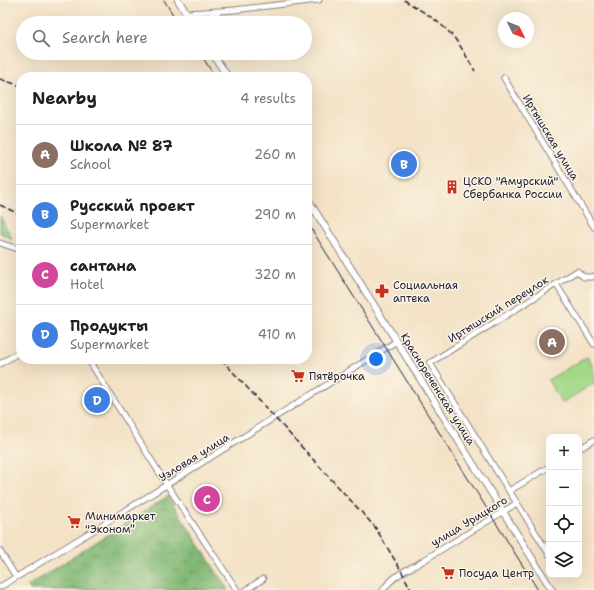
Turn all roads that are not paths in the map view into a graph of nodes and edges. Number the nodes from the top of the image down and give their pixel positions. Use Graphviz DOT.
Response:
graph roads {
  1 [pos="178,0"];
  2 [pos="319,0"];
  3 [pos="221,11"];
  4 [pos="187,13"];
  5 [pos="189,16"];
  6 [pos="212,16"];
  7 [pos="217,60"];
  8 [pos="225,72"];
  9 [pos="504,78"];
  10 [pos="312,206"];
  11 [pos="594,227"];
  12 [pos="0,243"];
  13 [pos="16,250"];
  14 [pos="594,276"];
  15 [pos="556,284"];
  16 [pos="397,341"];
  17 [pos="594,344"];
  18 [pos="16,354"];
  19 [pos="0,364"];
  20 [pos="91,364"];
  21 [pos="594,440"];
  22 [pos="582,447"];
  23 [pos="546,469"];
  24 [pos="167,485"];
  25 [pos="509,491"];
  26 [pos="517,503"];
  27 [pos="503,512"];
  28 [pos="546,549"];
  29 [pos="0,552"];
  30 [pos="16,577"];
  31 [pos="263,579"];
  32 [pos="0,587"];
  33 [pos="236,590"];
  34 [pos="246,590"];
  35 [pos="384,590"];
  36 [pos="552,590"];
  1 -- 4 [label="main road"];
  2 -- 3 [label="street"];
  3 -- 4 [label="street"];
  3 -- 6 [label="street"];
  4 -- 5 [label="main road"];
  7 -- 8 [label="main road"];
  9 -- 11 [label="street, Иртышская улица"];
  10 -- 16 [label="main road, Краснореченская улица"];
  12 -- 13 [label="street"];
  14 -- 15 [label="street, Иртышский переулок"];
  15 -- 17 [label="street"];
  15 -- 25 [label="street, Иртышский переулок"];
  16 -- 24 [label="street, Узловая улица"];
  16 -- 27 [label="main road, Краснореченская улица"];
  18 -- 19 [label="street"];
  20 -- 24 [label="street"];
  21 -- 22 [label="street"];
  23 -- 25 [label="street, улица Урицкого"];
  24 -- 30 [label="street, Узловая улица"];
  24 -- 33 [label="street"];
  25 -- 26 [label="street, улица Урицкого"];
  26 -- 27 [label="street, улица Урицкого"];
  26 -- 28 [label="street"];
  27 -- 35 [label="street, улица Урицкого"];
  27 -- 36 [label="main road, Краснореченская улица"];
  29 -- 30 [label="street"];
  30 -- 32 [label="street, Узловая улица"];
  31 -- 34 [label="street"];
}
